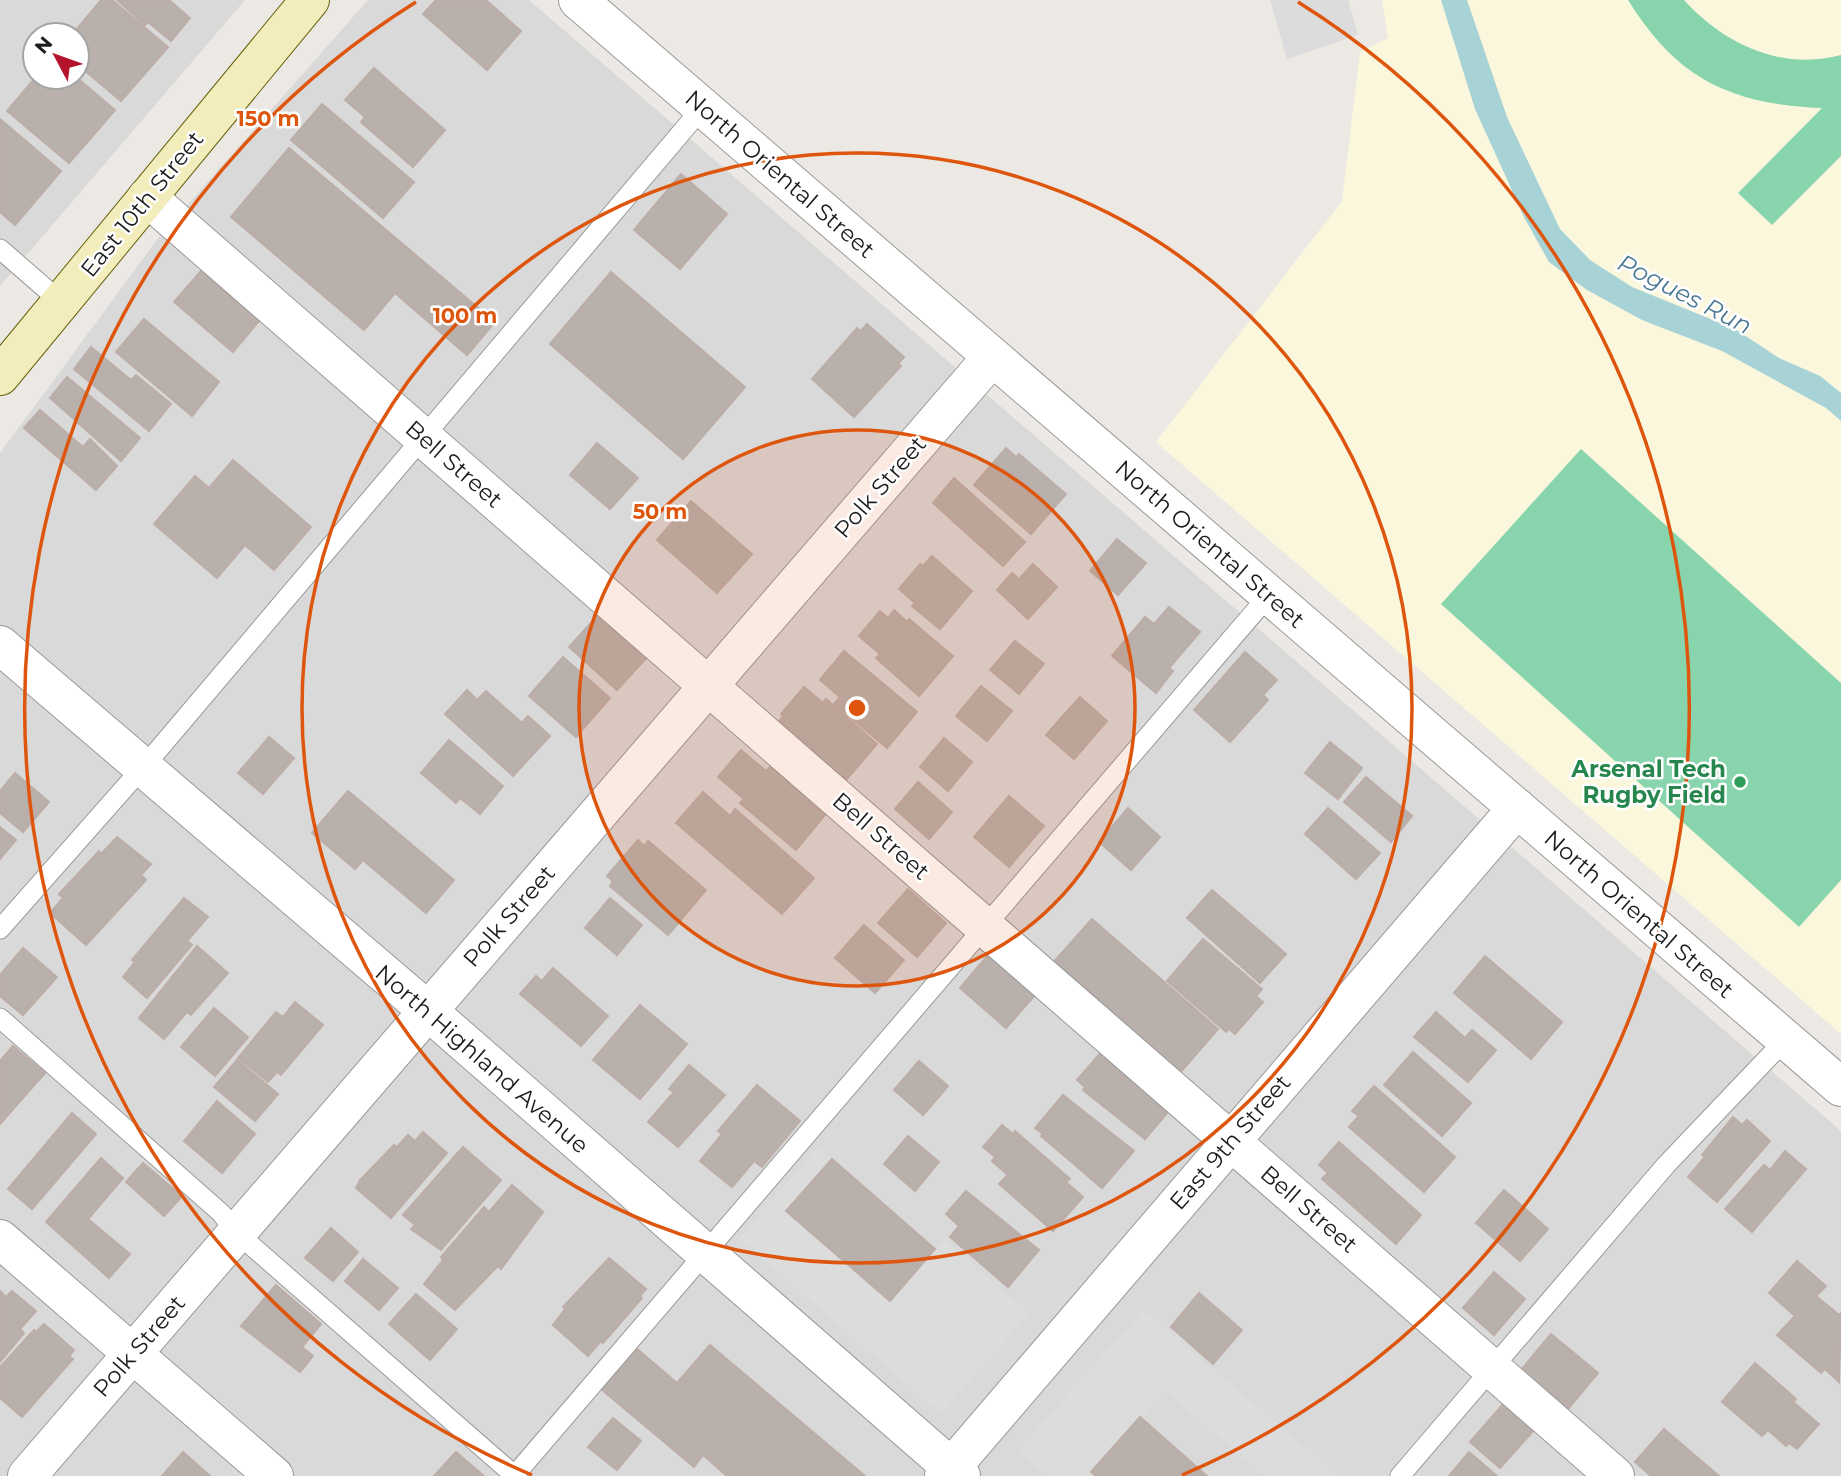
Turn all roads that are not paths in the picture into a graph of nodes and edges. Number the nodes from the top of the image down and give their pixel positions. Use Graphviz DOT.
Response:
graph roads {
  1 [pos="310,0"];
  2 [pos="578,0"];
  3 [pos="703,107"];
  4 [pos="148,197"];
  5 [pos="0,249"];
  6 [pos="61,302"];
  7 [pos="992,357"];
  8 [pos="0,376"];
  9 [pos="424,438"];
  10 [pos="1269,596"];
  11 [pos="0,645"];
  12 [pos="709,686"];
  13 [pos="142,766"];
  14 [pos="1517,808"];
  15 [pos="985,927"];
  16 [pos="0,929"];
  17 [pos="428,1012"];
  18 [pos="0,1018"];
  19 [pos="1785,1040"];
  20 [pos="1841,1087"];
  21 [pos="1231,1142"];
  22 [pos="237,1233"];
  23 [pos="0,1239"];
  24 [pos="705,1253"];
  25 [pos="132,1353"];
  26 [pos="1493,1370"];
  27 [pos="952,1473"];
  28 [pos="27,1476"];
  29 [pos="274,1476"];
  30 [pos="514,1476"];
  31 [pos="1400,1476"];
  32 [pos="1615,1476"];
  1 -- 4 [label="main road, East 10th Street"];
  2 -- 3 [label="street, North Oriental Street"];
  3 -- 7 [label="street, North Oriental Street"];
  3 -- 9 [label="lane"];
  4 -- 6 [label="main road, East 10th Street"];
  4 -- 9 [label="street, Bell Street"];
  5 -- 6 [label="lane"];
  6 -- 8 [label="main road, East 10th Street"];
  7 -- 10 [label="street, North Oriental Street"];
  7 -- 12 [label="street, Polk Street"];
  9 -- 12 [label="street, Bell Street"];
  9 -- 13 [label="lane"];
  10 -- 14 [label="street, North Oriental Street"];
  10 -- 15 [label="lane"];
  11 -- 13 [label="street, North Highland Avenue"];
  12 -- 15 [label="street, Bell Street"];
  12 -- 17 [label="street, Polk Street"];
  13 -- 16 [label="lane"];
  13 -- 17 [label="street, North Highland Avenue"];
  14 -- 19 [label="street, North Oriental Street"];
  14 -- 21 [label="street, East 9th Street"];
  15 -- 21 [label="street, Bell Street"];
  15 -- 24 [label="lane"];
  17 -- 22 [label="street, Polk Street"];
  17 -- 24 [label="street, North Highland Avenue"];
  18 -- 22 [label="lane"];
  19 -- 20 [label="street, North Oriental Street"];
  19 -- 26 [label="lane"];
  21 -- 26 [label="street, Bell Street"];
  21 -- 27 [label="street, East 9th Street"];
  22 -- 25 [label="street, Polk Street"];
  22 -- 30 [label="lane"];
  23 -- 25 [label="street"];
  24 -- 27 [label="street, North Highland Avenue"];
  24 -- 30 [label="lane"];
  25 -- 28 [label="street, Polk Street"];
  25 -- 29 [label="street"];
  26 -- 31 [label="lane"];
  26 -- 32 [label="street, Bell Street"];
}
